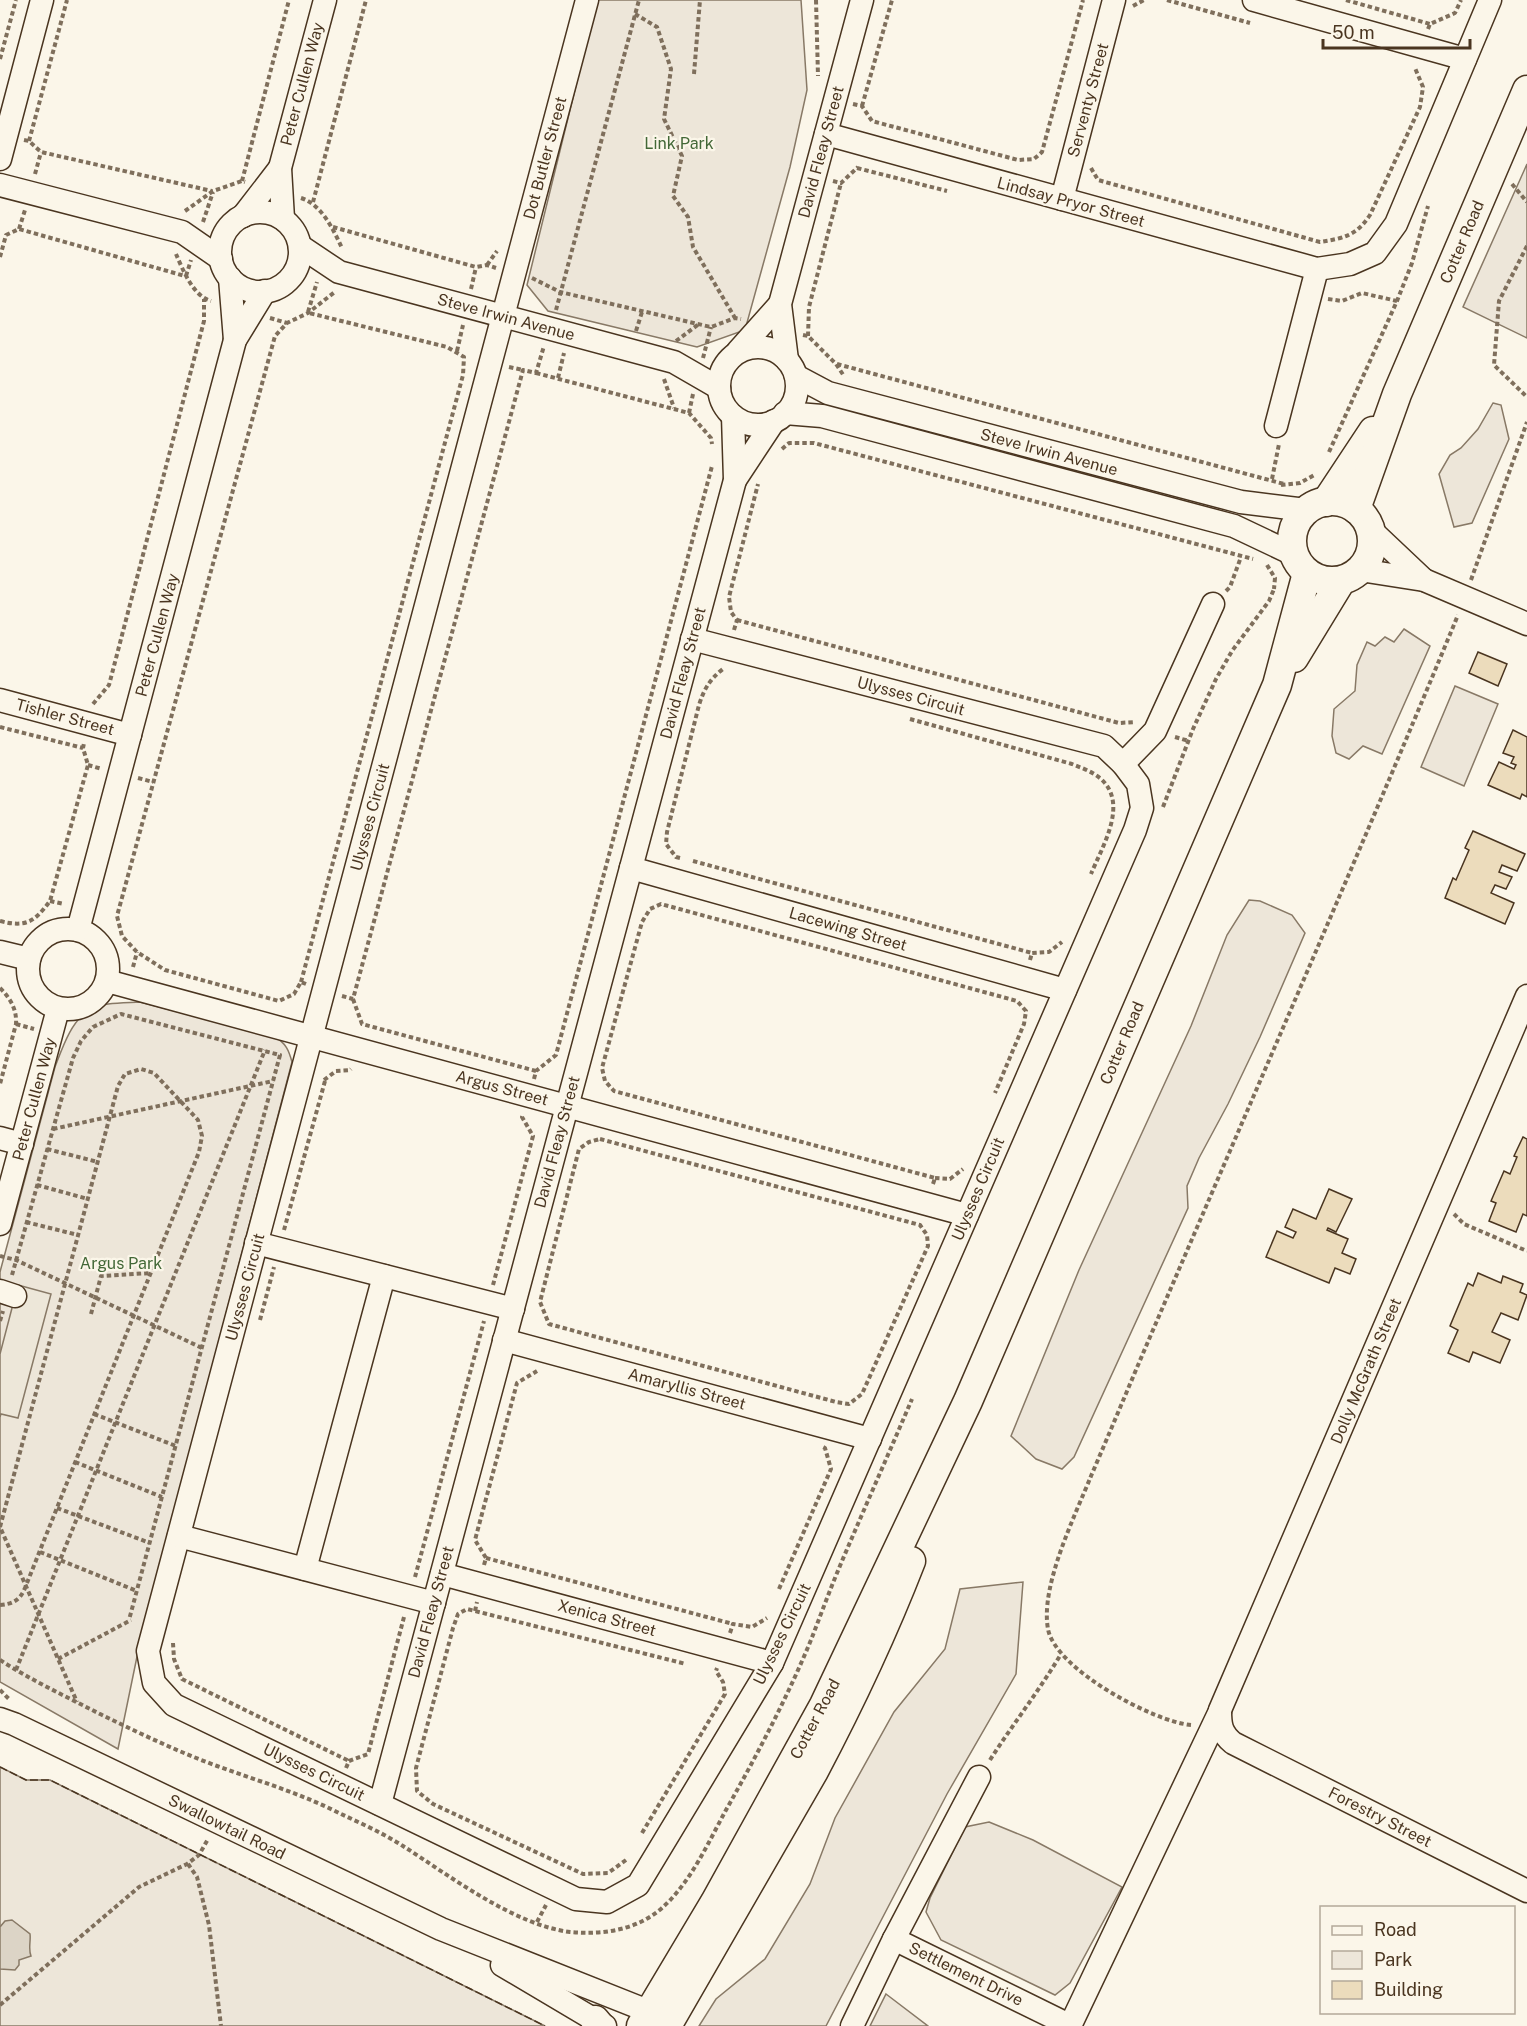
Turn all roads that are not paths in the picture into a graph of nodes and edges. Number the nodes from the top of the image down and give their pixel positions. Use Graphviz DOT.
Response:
graph roads {
  1 [pos="42,0"];
  2 [pos="325,0"];
  3 [pos="587,0"];
  4 [pos="862,0"];
  5 [pos="1254,0"];
  6 [pos="1490,0"];
  7 [pos="1123,3"];
  8 [pos="1465,59"];
  9 [pos="1527,90"];
  10 [pos="826,134"];
  11 [pos="0,159"];
  12 [pos="279,168"];
  13 [pos="0,185"];
  14 [pos="1062,199"];
  15 [pos="283,219"];
  16 [pos="237,220"];
  17 [pos="173,230"];
  18 [pos="300,246"];
  19 [pos="225,268"];
  20 [pos="1317,269"];
  21 [pos="347,274"];
  22 [pos="290,279"];
  23 [pos="265,291"];
  24 [pos="780,304"];
  25 [pos="503,316"];
  26 [pos="236,340"];
  27 [pos="734,355"];
  28 [pos="674,362"];
  29 [pos="791,368"];
  30 [pos="719,388"];
  31 [pos="1397,394"];
  32 [pos="733,416"];
  33 [pos="780,417"];
  34 [pos="1276,426"];
  35 [pos="735,480"];
  36 [pos="1316,506"];
  37 [pos="1363,519"];
  38 [pos="1300,564"];
  39 [pos="1351,575"];
  40 [pos="1424,580"];
  41 [pos="1213,604"];
  42 [pos="1527,624"];
  43 [pos="692,639"];
  44 [pos="1277,685"];
  45 [pos="0,700"];
  46 [pos="130,735"];
  47 [pos="1123,764"];
  48 [pos="630,868"];
  49 [pos="78,930"];
  50 [pos="0,952"];
  51 [pos="28,959"];
  52 [pos="107,981"];
  53 [pos="1065,990"];
  54 [pos="1527,996"];
  55 [pos="58,1009"];
  56 [pos="312,1036"];
  57 [pos="567,1106"];
  58 [pos="0,1138"];
  59 [pos="22,1144"];
  60 [pos="967,1215"];
  61 [pos="0,1224"];
  62 [pos="256,1243"];
  63 [pos="384,1276"];
  64 [pos="513,1309"];
  65 [pos="504,1340"];
  66 [pos="870,1439"];
  67 [pos="178,1536"];
  68 [pos="305,1569"];
  69 [pos="441,1574"];
  70 [pos="434,1602"];
  71 [pos="772,1663"];
  72 [pos="1220,1710"];
  73 [pos="5,1718"];
  74 [pos="979,1777"];
  75 [pos="380,1804"];
  76 [pos="1527,1891"];
  77 [pos="441,1929"];
  78 [pos="894,1939"];
  79 [pos="657,2021"];
  80 [pos="600,2024"];
  81 [pos="852,2026"];
  82 [pos="1070,2026"];
  1 -- 11 [label="street"];
  2 -- 12 [label="street, Peter Cullen Way"];
  3 -- 25 [label="street, Dot Butler Street"];
  4 -- 10 [label="street, David Fleay Street"];
  5 -- 8 [label="street"];
  6 -- 8 [label="street, Lindsay Pryor Street"];
  7 -- 14 [label="street, Serventy Street"];
  8 -- 20 [label="street, Lindsay Pryor Street"];
  9 -- 31 [label="main road, Cotter Road"];
  10 -- 14 [label="street, Lindsay Pryor Street"];
  10 -- 24 [label="street, David Fleay Street"];
  12 -- 15 [label="street, Peter Cullen Way"];
  12 -- 16 [label="street, Peter Cullen Way"];
  13 -- 17 [label="street"];
  14 -- 20 [label="street, Lindsay Pryor Street"];
  15 -- 16 [label="street"];
  15 -- 18 [label="street, Peter Cullen Way"];
  16 -- 17 [label="street"];
  16 -- 19 [label="street, Peter Cullen Way"];
  17 -- 19 [label="street"];
  18 -- 21 [label="street, Steve Irwin Avenue"];
  18 -- 22 [label="street"];
  19 -- 23 [label="street"];
  19 -- 26 [label="street, Peter Cullen Way"];
  20 -- 34 [label="street"];
  21 -- 22 [label="street, Steve Irwin Avenue"];
  21 -- 25 [label="street, Steve Irwin Avenue"];
  22 -- 23 [label="street"];
  23 -- 26 [label="street, Peter Cullen Way"];
  24 -- 27 [label="street, David Fleay Street"];
  24 -- 29 [label="street, David Fleay Street"];
  25 -- 28 [label="street, Steve Irwin Avenue"];
  25 -- 56 [label="street, Ulysses Circuit"];
  26 -- 46 [label="street, Peter Cullen Way"];
  27 -- 28 [label="street, Steve Irwin Avenue"];
  27 -- 29 [label="street"];
  27 -- 30 [label="street"];
  28 -- 30 [label="street, Steve Irwin Avenue"];
  29 -- 33 [label="street"];
  29 -- 36 [label="street, Steve Irwin Avenue"];
  30 -- 32 [label="street"];
  31 -- 36 [label="main road, Cotter Road"];
  31 -- 37 [label="main road, Cotter Road"];
  32 -- 33 [label="street"];
  32 -- 35 [label="street, David Fleay Street"];
  33 -- 35 [label="street, David Fleay Street"];
  33 -- 38 [label="street, Steve Irwin Avenue"];
  35 -- 43 [label="street, David Fleay Street"];
  36 -- 37 [label="main road"];
  36 -- 38 [label="main road"];
  37 -- 39 [label="main road"];
  37 -- 40 [label="street"];
  38 -- 39 [label="main road"];
  38 -- 44 [label="main road, Cotter Road"];
  39 -- 40 [label="street"];
  39 -- 44 [label="main road, Cotter Road"];
  40 -- 42 [label="street"];
  41 -- 47 [label="street"];
  43 -- 47 [label="street, Ulysses Circuit"];
  43 -- 48 [label="street, David Fleay Street"];
  44 -- 79 [label="main road, Cotter Road"];
  45 -- 46 [label="street, Tishler Street"];
  46 -- 49 [label="street, Peter Cullen Way"];
  47 -- 53 [label="street, Ulysses Circuit"];
  48 -- 53 [label="street, Lacewing Street"];
  48 -- 57 [label="street, David Fleay Street"];
  49 -- 51 [label="street"];
  49 -- 52 [label="street"];
  50 -- 51 [label="street"];
  51 -- 55 [label="street"];
  52 -- 55 [label="street"];
  52 -- 56 [label="street, Argus Street"];
  53 -- 60 [label="street, Ulysses Circuit"];
  54 -- 72 [label="street, Dolly McGrath Street"];
  55 -- 59 [label="street, Peter Cullen Way"];
  56 -- 57 [label="street, Argus Street"];
  56 -- 62 [label="street, Ulysses Circuit"];
  57 -- 60 [label="street, Argus Street"];
  57 -- 64 [label="street, David Fleay Street"];
  58 -- 59 [label="street"];
  59 -- 61 [label="street, Peter Cullen Way"];
  60 -- 66 [label="street, Ulysses Circuit"];
  62 -- 63 [label="street"];
  62 -- 67 [label="street, Ulysses Circuit"];
  63 -- 64 [label="street"];
  63 -- 68 [label="street"];
  64 -- 65 [label="street, David Fleay Street"];
  65 -- 66 [label="street, Amaryllis Street"];
  65 -- 69 [label="street, David Fleay Street"];
  66 -- 71 [label="street, Ulysses Circuit"];
  67 -- 68 [label="street"];
  67 -- 75 [label="street, Ulysses Circuit"];
  68 -- 70 [label="street"];
  69 -- 70 [label="street, David Fleay Street"];
  69 -- 71 [label="street, Xenica Street"];
  70 -- 75 [label="street, David Fleay Street"];
  71 -- 75 [label="street, Ulysses Circuit"];
  72 -- 76 [label="street, Forestry Street"];
  72 -- 82 [label="street, Dolly McGrath Street"];
  73 -- 77 [label="street, Swallowtail Road"];
  74 -- 78 [label="street"];
  77 -- 79 [label="street, Swallowtail Road"];
  77 -- 80 [label="street, Swallowtail Road"];
  78 -- 81 [label="street"];
  78 -- 82 [label="street, Settlement Drive"];
}
